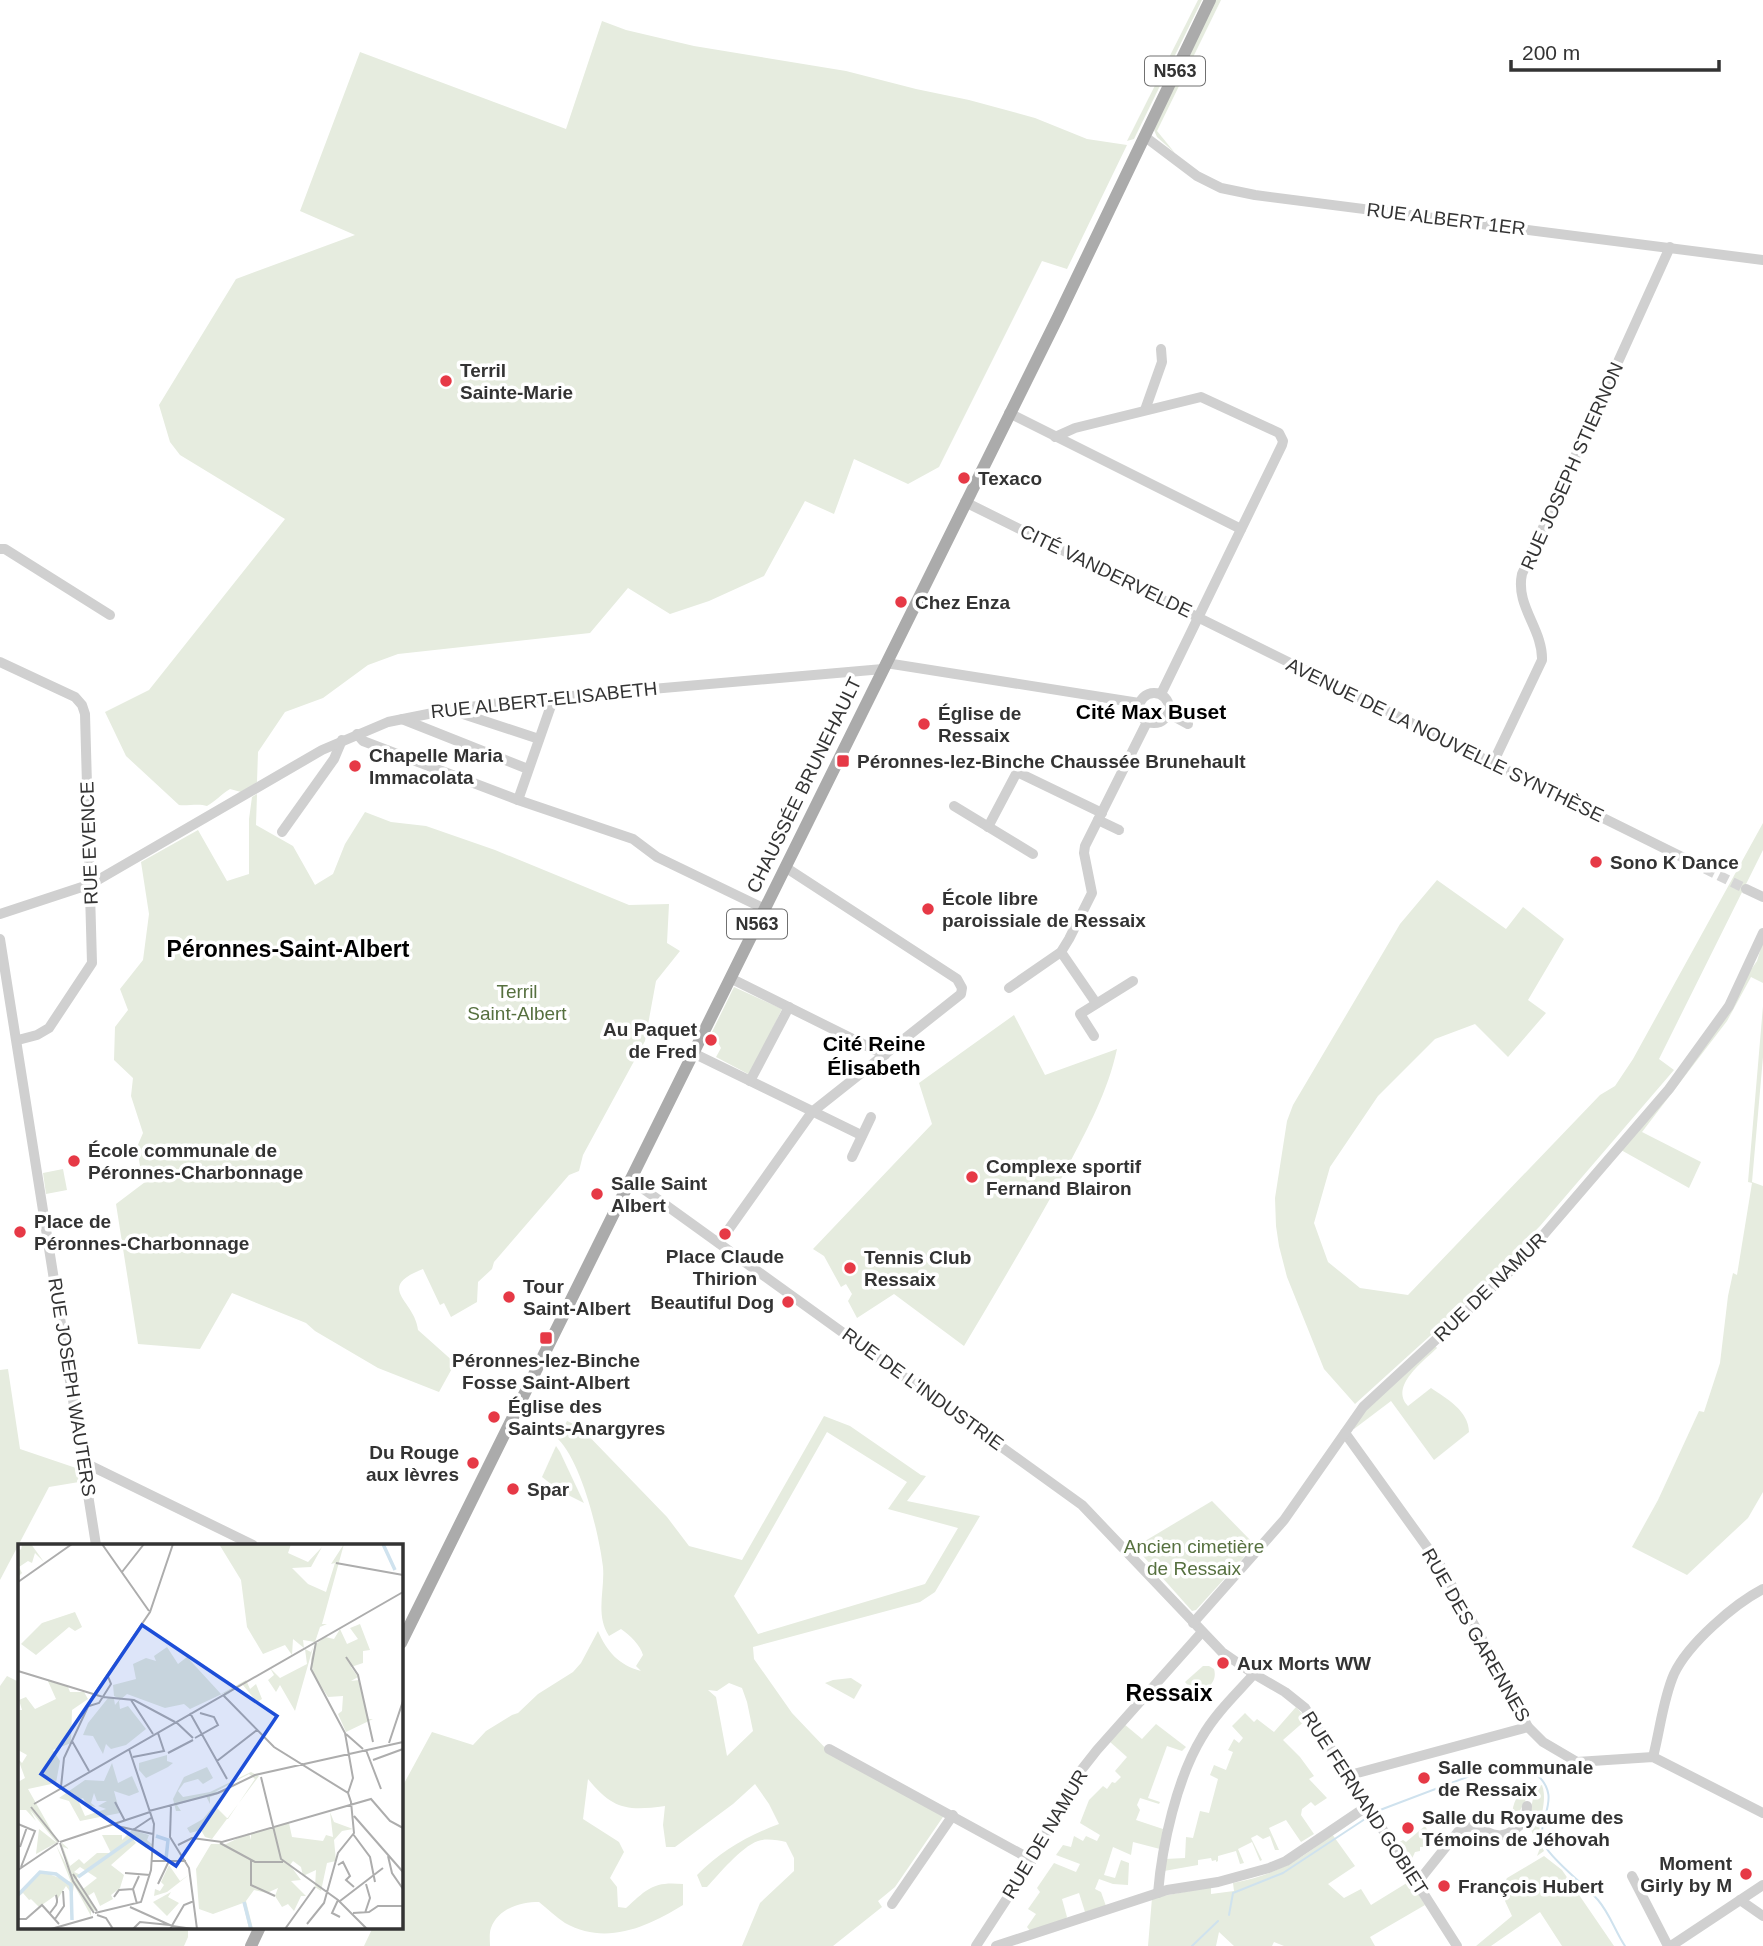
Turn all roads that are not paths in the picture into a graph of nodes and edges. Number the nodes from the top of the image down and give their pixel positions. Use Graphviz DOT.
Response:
graph roads {
  1 [pos="1210,0"];
  2 [pos="1142,139"];
  3 [pos="1670,247"];
  4 [pos="1763,260"];
  5 [pos="1161,349"];
  6 [pos="1145,410"];
  7 [pos="1009,413"];
  8 [pos="1055,437"];
  9 [pos="965,502"];
  10 [pos="1241,529"];
  11 [pos="0,549"];
  12 [pos="110,615"];
  13 [pos="1197,618"];
  14 [pos="0,662"];
  15 [pos="885,666"];
  16 [pos="1161,694"];
  17 [pos="554,697"];
  18 [pos="1139,703"];
  19 [pos="461,708"];
  20 [pos="1168,713"];
  21 [pos="402,719"];
  22 [pos="1147,722"];
  23 [pos="1188,724"];
  24 [pos="357,734"];
  25 [pos="539,739"];
  26 [pos="342,740"];
  27 [pos="1493,763"];
  28 [pos="528,769"];
  29 [pos="518,800"];
  30 [pos="954,806"];
  31 [pos="1100,816"];
  32 [pos="988,827"];
  33 [pos="1119,830"];
  34 [pos="282,832"];
  35 [pos="1033,854"];
  36 [pos="1692,862"];
  37 [pos="785,867"];
  38 [pos="91,884"];
  39 [pos="1746,889"];
  40 [pos="1763,897"];
  41 [pos="765,909"];
  42 [pos="0,914"];
  43 [pos="1763,933"];
  44 [pos="0,939"];
  45 [pos="1061,952"];
  46 [pos="730,978"];
  47 [pos="1133,981"];
  48 [pos="1009,988"];
  49 [pos="1097,1003"];
  50 [pos="789,1007"];
  51 [pos="1094,1036"];
  52 [pos="18,1040"];
  53 [pos="694,1053"];
  54 [pos="885,1055"];
  55 [pos="750,1081"];
  56 [pos="812,1112"];
  57 [pos="872,1117"];
  58 [pos="861,1135"];
  59 [pos="852,1157"];
  60 [pos="631,1180"];
  61 [pos="719,1242"];
  62 [pos="1345,1433"];
  63 [pos="83,1462"];
  64 [pos="96,1544"];
  65 [pos="251,1544"];
  66 [pos="1763,1589"];
  67 [pos="405,1622"];
  68 [pos="1193,1623"];
  69 [pos="1202,1632"];
  70 [pos="1254,1674"];
  71 [pos="1528,1727"];
  72 [pos="829,1749"];
  73 [pos="1653,1757"];
  74 [pos="1350,1775"];
  75 [pos="1368,1805"];
  76 [pos="1527,1806"];
  77 [pos="1763,1813"];
  78 [pos="953,1815"];
  79 [pos="1032,1860"];
  80 [pos="1632,1876"];
  81 [pos="1417,1883"];
  82 [pos="1763,1885"];
  83 [pos="1156,1894"];
  84 [pos="1740,1900"];
  85 [pos="892,1904"];
  86 [pos="1763,1916"];
  87 [pos="257,1929"];
  88 [pos="251,1946"];
  89 [pos="976,1946"];
  90 [pos="996,1946"];
  91 [pos="1457,1946"];
  92 [pos="1669,1946"];
  1 -- 2 [label="main road, N563"];
  2 -- 3 [label="street, RUE ALBERT 1ER"];
  2 -- 7 [label="main road, CHAUSSÉE BRUNEHAULT / N563"];
  3 -- 4 [label="street, RUE ALBERT 1ER"];
  3 -- 27 [label="street, RUE JOSEPH STIERNON"];
  5 -- 6 [label="street"];
  6 -- 8 [label="street, CITÉ VANDERVELDE"];
  6 -- 10 [label="street, CITÉ VANDERVELDE"];
  7 -- 8 [label="street"];
  7 -- 9 [label="main road, CHAUSSÉE BRUNEHAULT / N563"];
  8 -- 10 [label="street"];
  9 -- 13 [label="street, CITÉ VANDERVELDE"];
  9 -- 15 [label="main road, CHAUSSÉE BRUNEHAULT / N563"];
  10 -- 13 [label="street, CITÉ VANDERVELDE"];
  11 -- 12 [label="street"];
  13 -- 16 [label="street"];
  13 -- 27 [label="street, AVENUE DE LA NOUVELLE SYNTHÈSE"];
  14 -- 38 [label="street, RUE EVENCE"];
  15 -- 17 [label="street, RUE ALBERT-ELISABETH"];
  15 -- 18 [label="street, RUE ALBERT-ELISABETH"];
  15 -- 37 [label="main road, CHAUSSÉE BRUNEHAULT / N563"];
  16 -- 18 [label="street"];
  16 -- 20 [label="street"];
  17 -- 19 [label="street, RUE ALBERT-ELISABETH"];
  17 -- 25 [label="street"];
  18 -- 22 [label="street"];
  19 -- 21 [label="street, RUE ALBERT-ELISABETH"];
  19 -- 25 [label="street"];
  20 -- 22 [label="street"];
  20 -- 23 [label="street"];
  21 -- 24 [label="street, RUE ALBERT-ELISABETH"];
  21 -- 28 [label="street"];
  22 -- 31 [label="street"];
  24 -- 26 [label="street, RUE ALBERT-ELISABETH"];
  24 -- 29 [label="street"];
  25 -- 28 [label="street"];
  26 -- 34 [label="street"];
  26 -- 38 [label="street, RUE ALBERT-ELISABETH"];
  27 -- 36 [label="street, AVENUE DE LA NOUVELLE SYNTHÈSE"];
  28 -- 29 [label="street"];
  29 -- 41 [label="street"];
  30 -- 32 [label="street"];
  31 -- 32 [label="street"];
  31 -- 33 [label="street"];
  31 -- 45 [label="street"];
  32 -- 35 [label="street"];
  37 -- 41 [label="main road, CHAUSSÉE BRUNEHAULT / N563"];
  37 -- 54 [label="street"];
  38 -- 42 [label="street, RUE ALBERT-ELISABETH"];
  38 -- 52 [label="street, RUE EVENCE"];
  39 -- 40 [label="street"];
  41 -- 46 [label="main road, CHAUSSÉE BRUNEHAULT / N563"];
  43 -- 62 [label="street, RUE DE NAMUR"];
  44 -- 52 [label="street, RUE JOSEPH WAUTERS"];
  45 -- 48 [label="street"];
  45 -- 49 [label="street"];
  46 -- 50 [label="street"];
  46 -- 53 [label="main road, CHAUSSÉE BRUNEHAULT / N563"];
  47 -- 49 [label="street"];
  49 -- 51 [label="street"];
  50 -- 54 [label="street"];
  50 -- 55 [label="street"];
  52 -- 63 [label="street, RUE JOSEPH WAUTERS"];
  53 -- 55 [label="street"];
  53 -- 60 [label="main road, CHAUSSÉE BRUNEHAULT / N563"];
  54 -- 56 [label="street"];
  55 -- 56 [label="street"];
  56 -- 58 [label="street"];
  56 -- 61 [label="street"];
  57 -- 58 [label="street"];
  58 -- 59 [label="street"];
  60 -- 61 [label="street, RUE DE L'INDUSTRIE"];
  60 -- 67 [label="main road, CHAUSSÉE BRUNEHAULT / N563"];
  61 -- 68 [label="street, RUE DE L'INDUSTRIE"];
  62 -- 68 [label="street, RUE DE NAMUR"];
  62 -- 71 [label="street, RUE DES GARENNES"];
  63 -- 64 [label="street, RUE JOSEPH WAUTERS"];
  63 -- 65 [label="street"];
  66 -- 73 [label="street"];
  68 -- 69 [label="street, RUE FERNAND GOBIET"];
  69 -- 70 [label="street, RUE FERNAND GOBIET"];
  69 -- 79 [label="street, RUE DE NAMUR"];
  70 -- 74 [label="street, RUE FERNAND GOBIET"];
  70 -- 83 [label="street"];
  71 -- 73 [label="street, RUE DES GARENNES"];
  71 -- 74 [label="street"];
  72 -- 78 [label="street"];
  73 -- 77 [label="street"];
  74 -- 75 [label="street, RUE FERNAND GOBIET"];
  75 -- 81 [label="street, RUE FERNAND GOBIET"];
  75 -- 83 [label="street"];
  76 -- 81 [label="street"];
  78 -- 79 [label="street"];
  78 -- 85 [label="street"];
  79 -- 89 [label="street, RUE DE NAMUR"];
  80 -- 92 [label="street"];
  81 -- 91 [label="street, RUE FERNAND GOBIET"];
  82 -- 84 [label="street"];
  83 -- 90 [label="street"];
  84 -- 86 [label="street"];
  84 -- 92 [label="street"];
  87 -- 88 [label="main road"];
}
